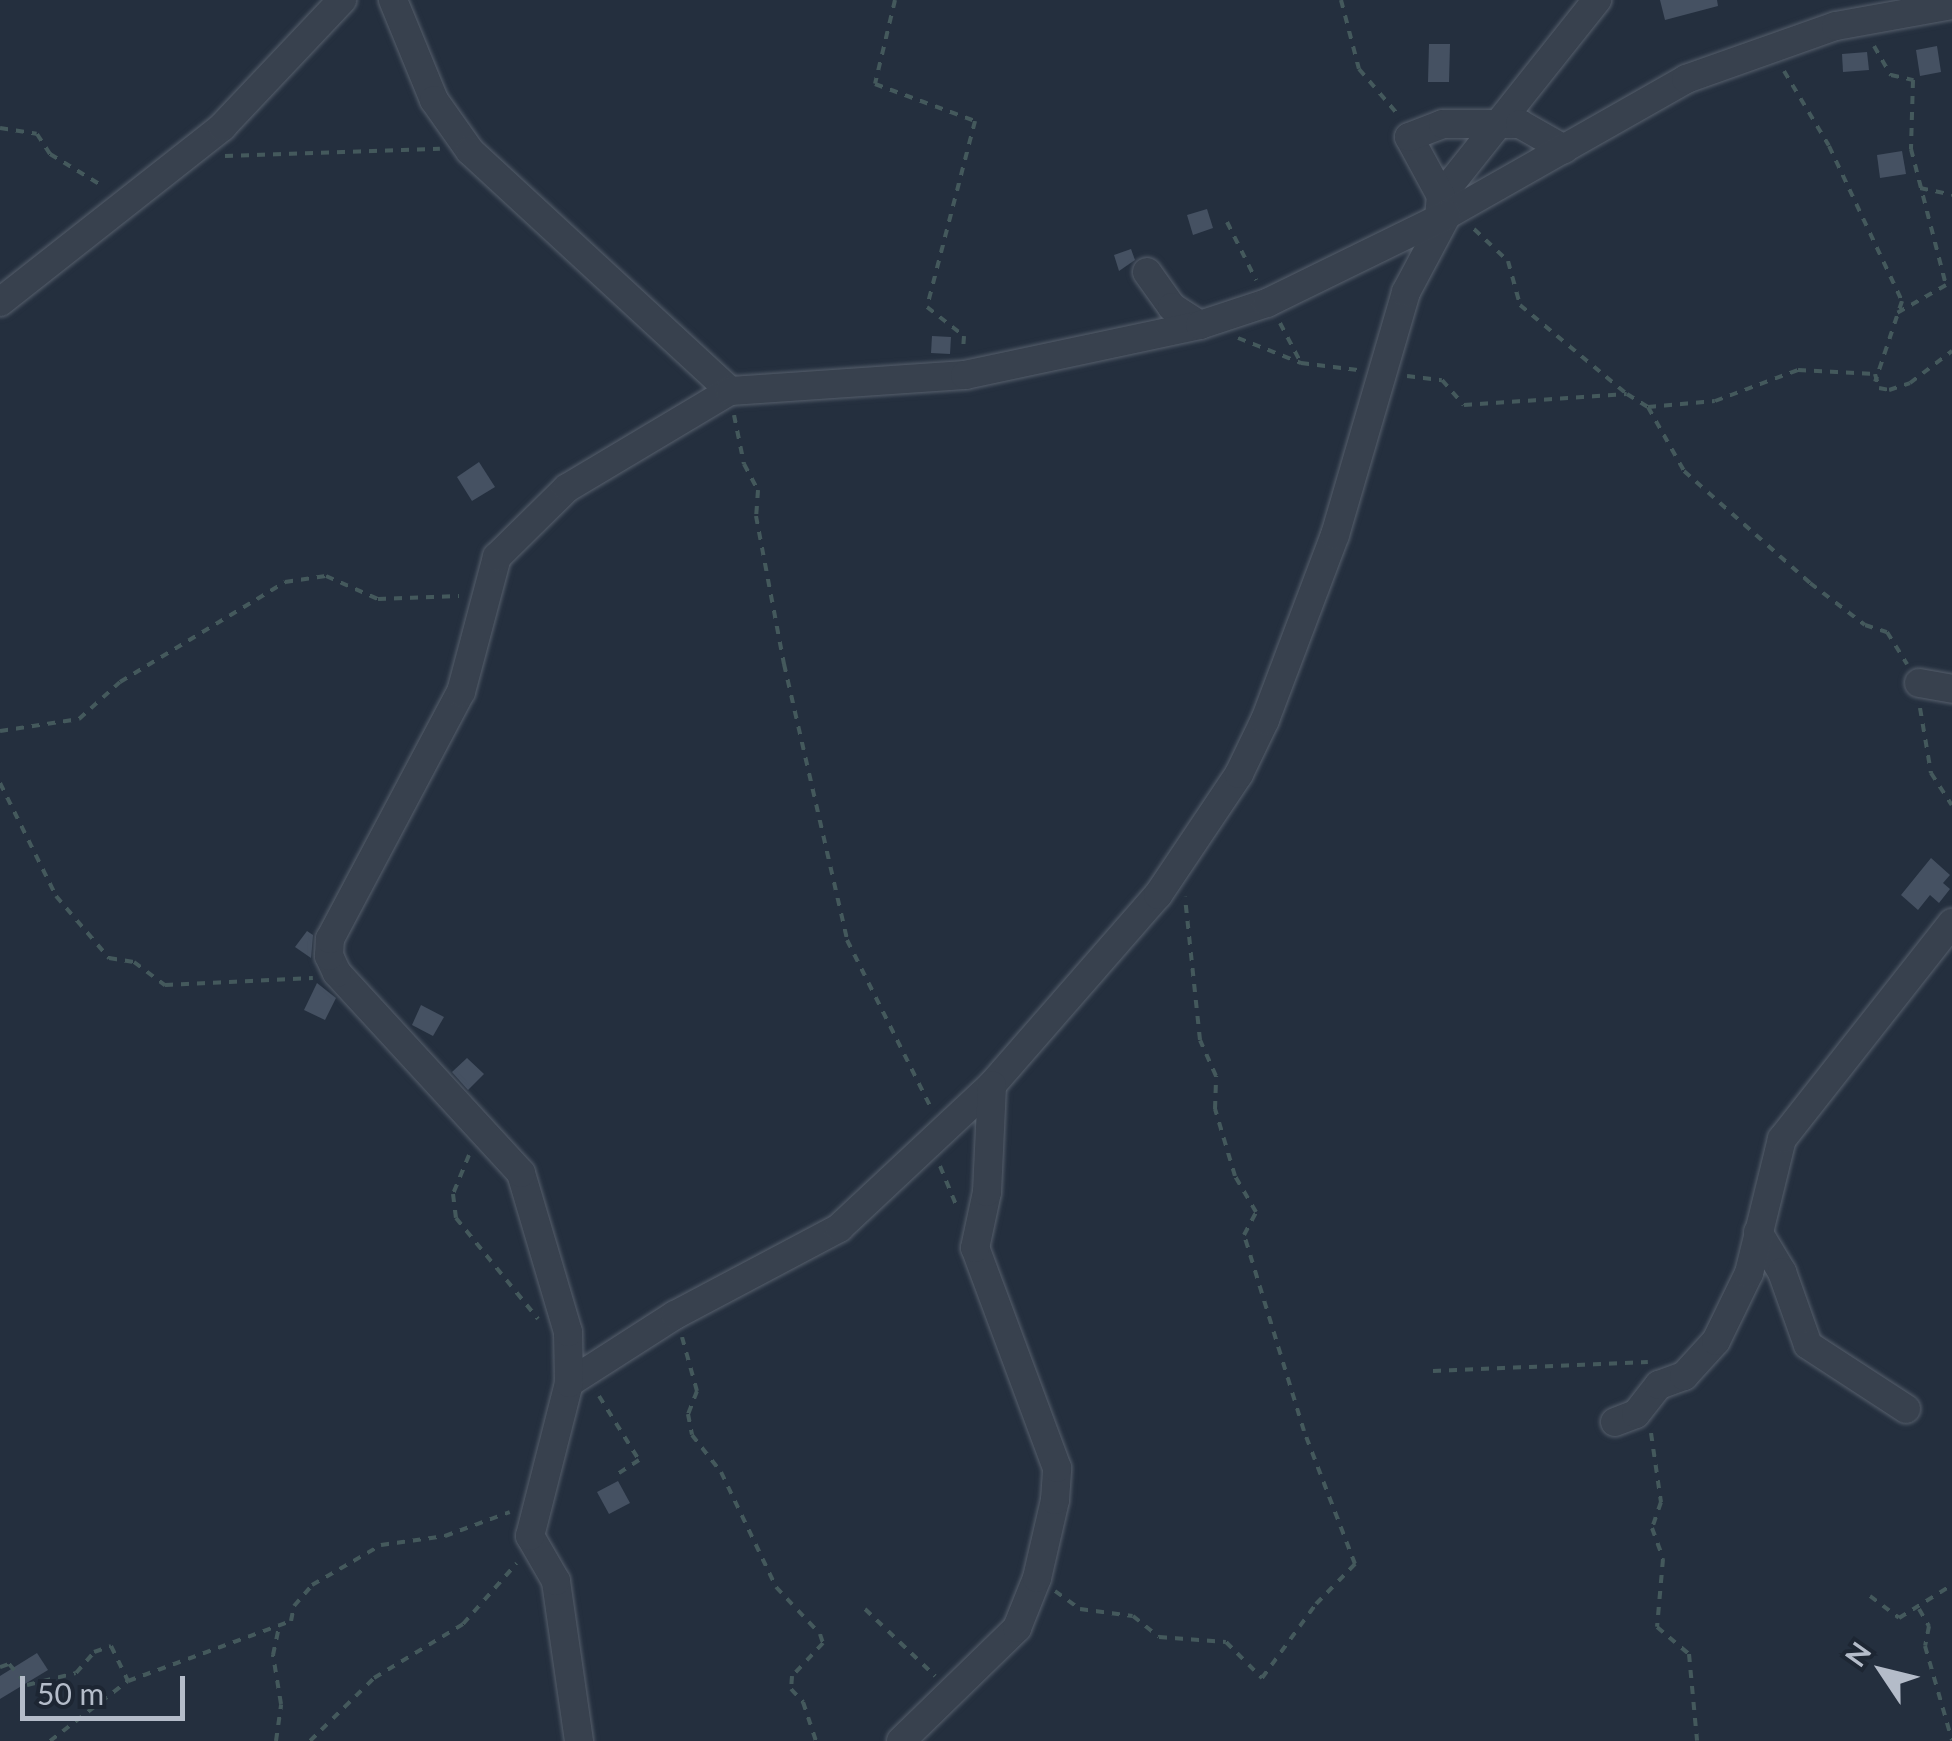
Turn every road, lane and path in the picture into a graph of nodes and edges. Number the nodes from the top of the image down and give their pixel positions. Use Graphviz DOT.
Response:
graph roads {
  1 [pos="342,0"];
  2 [pos="393,0"];
  3 [pos="895,0"];
  4 [pos="1341,0"];
  5 [pos="1596,0"];
  6 [pos="1952,5"];
  7 [pos="1869,13"];
  8 [pos="1772,47"];
  9 [pos="1494,123"];
  10 [pos="0,128"];
  11 [pos="1409,138"];
  12 [pos="1564,149"];
  13 [pos="470,151"];
  14 [pos="182,160"];
  15 [pos="1920,188"];
  16 [pos="1952,196"];
  17 [pos="128,202"];
  18 [pos="1447,209"];
  19 [pos="1227,222"];
  20 [pos="1146,272"];
  21 [pos="0,302"];
  22 [pos="1266,302"];
  23 [pos="1897,314"];
  24 [pos="1200,325"];
  25 [pos="1952,351"];
  26 [pos="1301,362"];
  27 [pos="1379,370"];
  28 [pos="965,375"];
  29 [pos="1875,382"];
  30 [pos="730,390"];
  31 [pos="1627,394"];
  32 [pos="1648,407"];
  33 [pos="468,590"];
  34 [pos="1919,683"];
  35 [pos="1952,689"];
  36 [pos="0,731"];
  37 [pos="0,783"];
  38 [pos="1952,806"];
  39 [pos="1178,868"];
  40 [pos="1952,924"];
  41 [pos="337,972"];
  42 [pos="992,1085"];
  43 [pos="938,1136"];
  44 [pos="474,1146"];
  45 [pos="1758,1232"];
  46 [pos="974,1248"];
  47 [pos="675,1315"];
  48 [pos="1664,1358"];
  49 [pos="574,1368"];
  50 [pos="1433,1372"];
  51 [pos="1645,1404"];
  52 [pos="1906,1409"];
  53 [pos="1615,1422"];
  54 [pos="619,1473"];
  55 [pos="534,1504"];
  56 [pos="530,1536"];
  57 [pos="1038,1578"];
  58 [pos="1952,1586"];
  59 [pos="1870,1596"];
  60 [pos="865,1608"];
  61 [pos="1919,1609"];
  62 [pos="278,1628"];
  63 [pos="0,1666"];
  64 [pos="128,1681"];
  65 [pos="950,1696"];
  66 [pos="1952,1740"];
  67 [pos="50,1741"];
  68 [pos="276,1741"];
  69 [pos="310,1741"];
  70 [pos="580,1741"];
  71 [pos="816,1741"];
  72 [pos="900,1741"];
  73 [pos="1697,1741"];
  1 -- 14 [label="street"];
  2 -- 13 [label="street"];
  3 -- 28 [label="path"];
  4 -- 11 [label="path"];
  5 -- 9 [label="street"];
  6 -- 7 [label="street"];
  7 -- 8 [label="street"];
  7 -- 15 [label="path"];
  8 -- 12 [label="street"];
  8 -- 23 [label="path"];
  9 -- 11 [label="street"];
  9 -- 12 [label="street"];
  9 -- 18 [label="street"];
  10 -- 17 [label="path"];
  11 -- 18 [label="street"];
  12 -- 18 [label="street"];
  13 -- 14 [label="path"];
  13 -- 30 [label="street"];
  14 -- 17 [label="street"];
  15 -- 16 [label="path"];
  15 -- 23 [label="path"];
  17 -- 21 [label="street"];
  18 -- 22 [label="street"];
  18 -- 27 [label="street"];
  18 -- 31 [label="path"];
  19 -- 22 [label="path"];
  20 -- 24 [label="street"];
  22 -- 24 [label="street"];
  22 -- 26 [label="path"];
  23 -- 29 [label="path"];
  24 -- 26 [label="path"];
  24 -- 28 [label="street"];
  25 -- 29 [label="path"];
  26 -- 27 [label="path"];
  27 -- 31 [label="path"];
  27 -- 39 [label="street"];
  28 -- 30 [label="street"];
  29 -- 32 [label="path"];
  30 -- 41 [label="street"];
  30 -- 43 [label="path"];
  31 -- 32 [label="path"];
  32 -- 34 [label="path"];
  33 -- 36 [label="path"];
  34 -- 35 [label="street"];
  34 -- 38 [label="path"];
  37 -- 41 [label="path"];
  39 -- 42 [label="street"];
  39 -- 57 [label="path"];
  40 -- 45 [label="street"];
  41 -- 49 [label="street"];
  42 -- 43 [label="street"];
  42 -- 46 [label="street"];
  43 -- 46 [label="path"];
  43 -- 47 [label="street"];
  44 -- 49 [label="path"];
  45 -- 51 [label="street"];
  45 -- 52 [label="street"];
  46 -- 57 [label="street"];
  47 -- 49 [label="street"];
  47 -- 71 [label="path"];
  48 -- 50 [label="path"];
  49 -- 54 [label="path"];
  49 -- 55 [label="street"];
  51 -- 53 [label="street"];
  51 -- 73 [label="path"];
  55 -- 56 [label="street"];
  55 -- 62 [label="path"];
  56 -- 69 [label="path"];
  56 -- 70 [label="street"];
  57 -- 65 [label="street"];
  58 -- 61 [label="path"];
  59 -- 61 [label="path"];
  60 -- 65 [label="path"];
  61 -- 66 [label="path"];
  62 -- 64 [label="path"];
  62 -- 68 [label="path"];
  63 -- 64 [label="path"];
  64 -- 67 [label="path"];
  65 -- 72 [label="street"];
}
